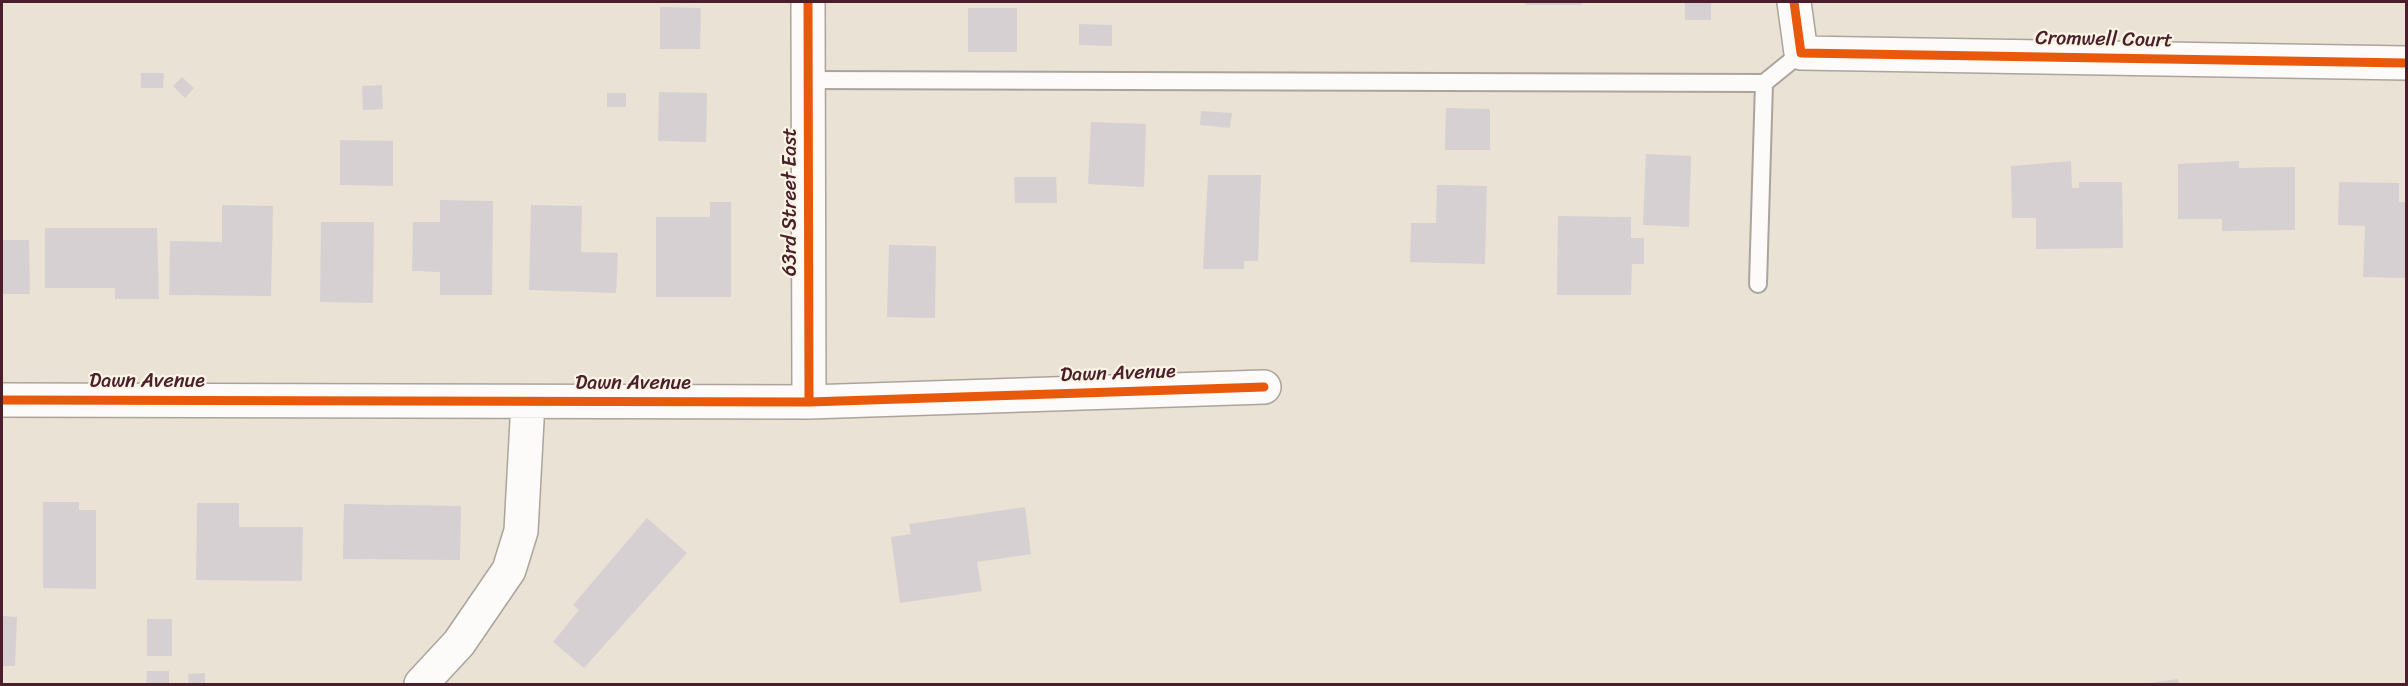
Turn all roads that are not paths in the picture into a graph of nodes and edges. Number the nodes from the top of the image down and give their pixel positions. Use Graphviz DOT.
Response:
graph roads {
  1 [pos="808,2"];
  2 [pos="1794,2"];
  3 [pos="1801,53"];
  4 [pos="2406,63"];
  5 [pos="808,80"];
  6 [pos="1764,83"];
  7 [pos="1758,284"];
  8 [pos="1264,387"];
  9 [pos="2,400"];
  10 [pos="528,402"];
  11 [pos="809,402"];
  12 [pos="422,684"];
  1 -- 5 [label="street, 63rd Street East"];
  2 -- 3 [label="street"];
  3 -- 4 [label="street, Cromwell Court"];
  3 -- 6 [label="lane"];
  5 -- 6 [label="lane"];
  5 -- 11 [label="street, 63rd Street East"];
  6 -- 7 [label="lane"];
  8 -- 11 [label="street, Dawn Avenue"];
  9 -- 10 [label="street, Dawn Avenue"];
  10 -- 11 [label="street, Dawn Avenue"];
  10 -- 12 [label="street"];
}
